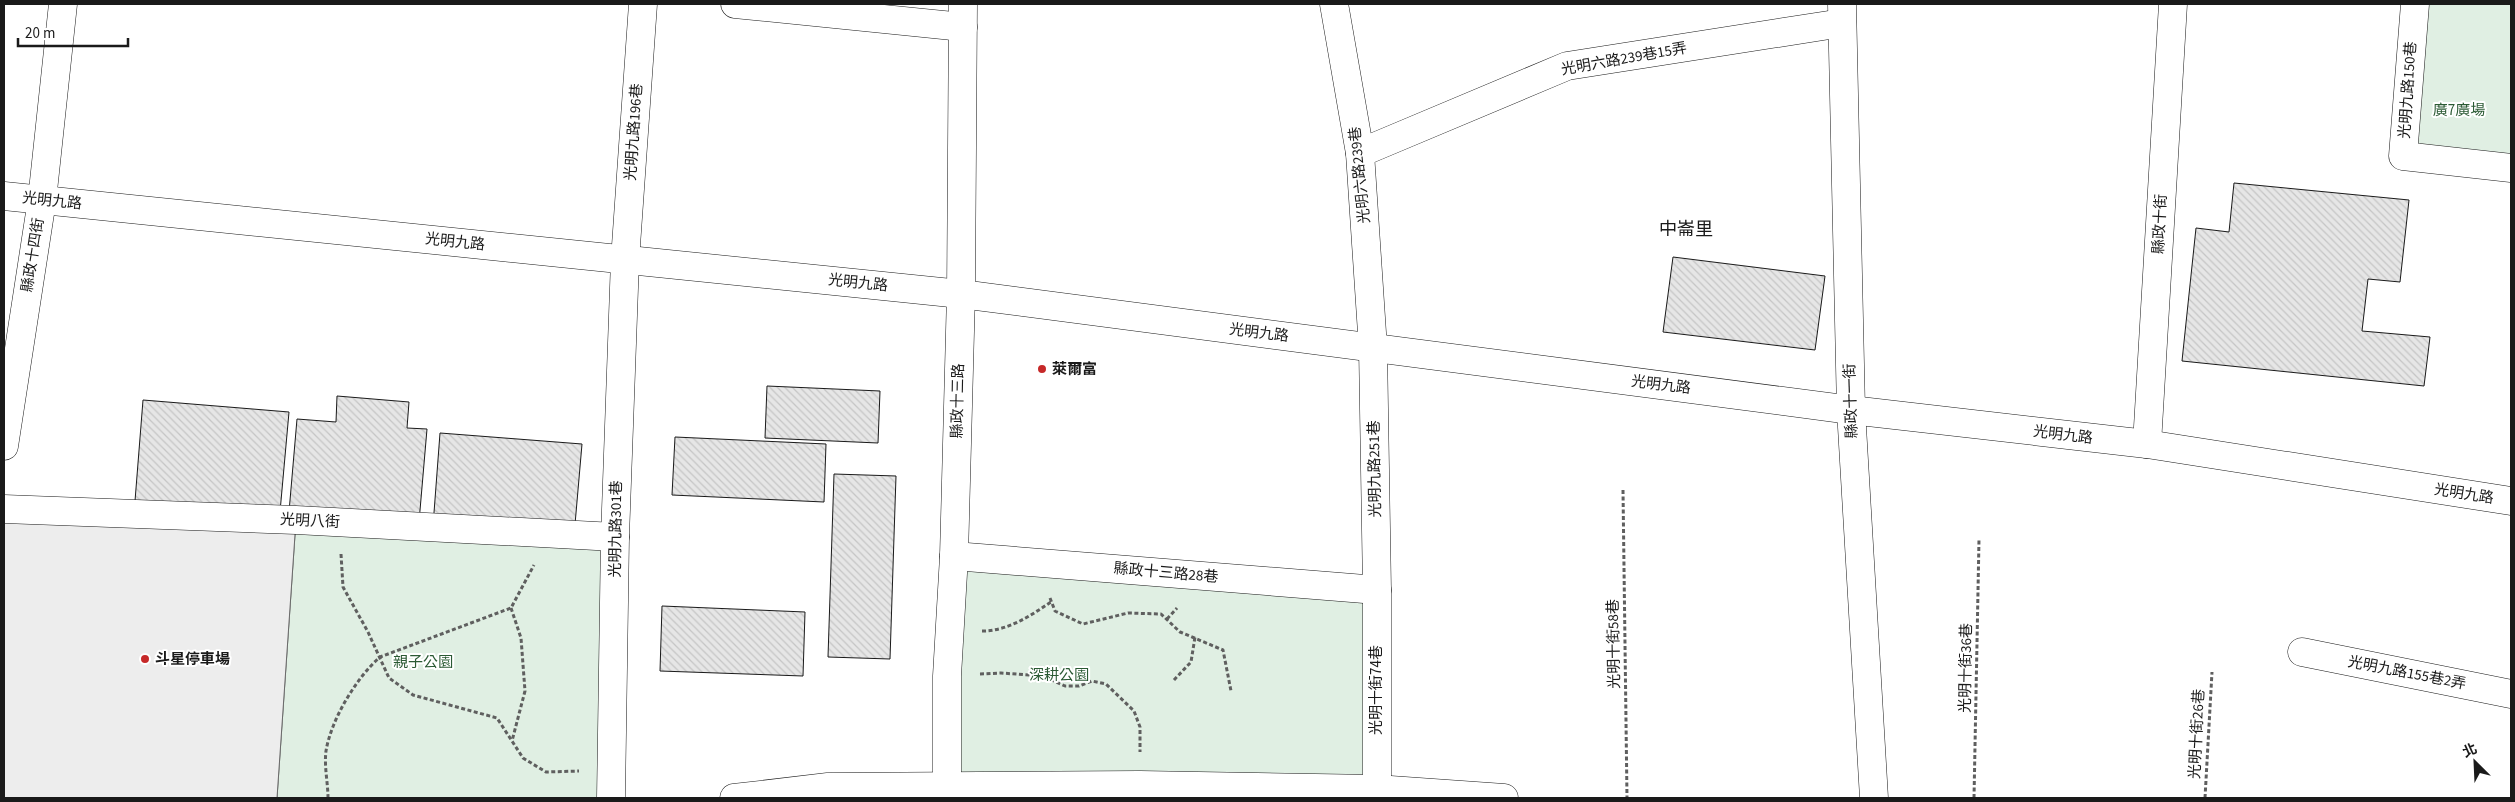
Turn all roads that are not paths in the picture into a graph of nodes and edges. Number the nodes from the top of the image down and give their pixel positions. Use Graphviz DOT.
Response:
graph roads {
  1 [pos="63,4"];
  2 [pos="643,4"];
  3 [pos="735,4"];
  4 [pos="1334,4"];
  5 [pos="2173,4"];
  6 [pos="2415,4"];
  7 [pos="1842,13"];
  8 [pos="963,16"];
  9 [pos="1360,154"];
  10 [pos="2511,168"];
  11 [pos="4,196"];
  12 [pos="42,200"];
  13 [pos="625,260"];
  14 [pos="961,294"];
  15 [pos="1373,348"];
  16 [pos="1851,410"];
  17 [pos="2147,444"];
  18 [pos="4,446"];
  19 [pos="2511,501"];
  20 [pos="4,508"];
  21 [pos="615,537"];
  22 [pos="954,556"];
  23 [pos="1377,590"];
  24 [pos="2302,652"];
  25 [pos="2511,694"];
  26 [pos="947,792"];
  27 [pos="1376,794"];
  28 [pos="611,798"];
  29 [pos="734,798"];
  30 [pos="1504,798"];
  31 [pos="1874,798"];
  1 -- 12 [label="street, 縣政十四街"];
  2 -- 13 [label="street, 光明九路196巷"];
  3 -- 8 [label="street"];
  4 -- 9 [label="street, 光明六路239巷"];
  5 -- 17 [label="street, 縣政十街"];
  6 -- 10 [label="street, 光明九路150巷"];
  7 -- 9 [label="street, 光明六路239巷15弄"];
  7 -- 16 [label="street, 縣政十一街"];
  8 -- 14 [label="street, 縣政十三路"];
  9 -- 15 [label="street, 光明六路239巷"];
  11 -- 12 [label="street, 光明九路"];
  12 -- 13 [label="street, 光明九路"];
  12 -- 18 [label="street, 縣政十四街"];
  13 -- 14 [label="street, 光明九路"];
  13 -- 21 [label="street, 光明九路301巷"];
  14 -- 15 [label="street, 光明九路"];
  14 -- 22 [label="street, 縣政十三路"];
  15 -- 16 [label="street, 光明九路"];
  15 -- 23 [label="street, 光明九路251巷"];
  16 -- 17 [label="street, 光明九路"];
  16 -- 31 [label="street, 縣政十一街"];
  17 -- 19 [label="street, 光明九路"];
  20 -- 21 [label="street, 光明八街"];
  21 -- 28 [label="street, 光明九路301巷"];
  22 -- 23 [label="street, 縣政十三路28巷"];
  22 -- 26 [label="street, 縣政十三路"];
  23 -- 27 [label="street, 光明十街74巷"];
  24 -- 25 [label="street, 光明九路155巷2弄"];
  26 -- 27 [label="street"];
  26 -- 29 [label="street"];
  27 -- 30 [label="street"];
}
